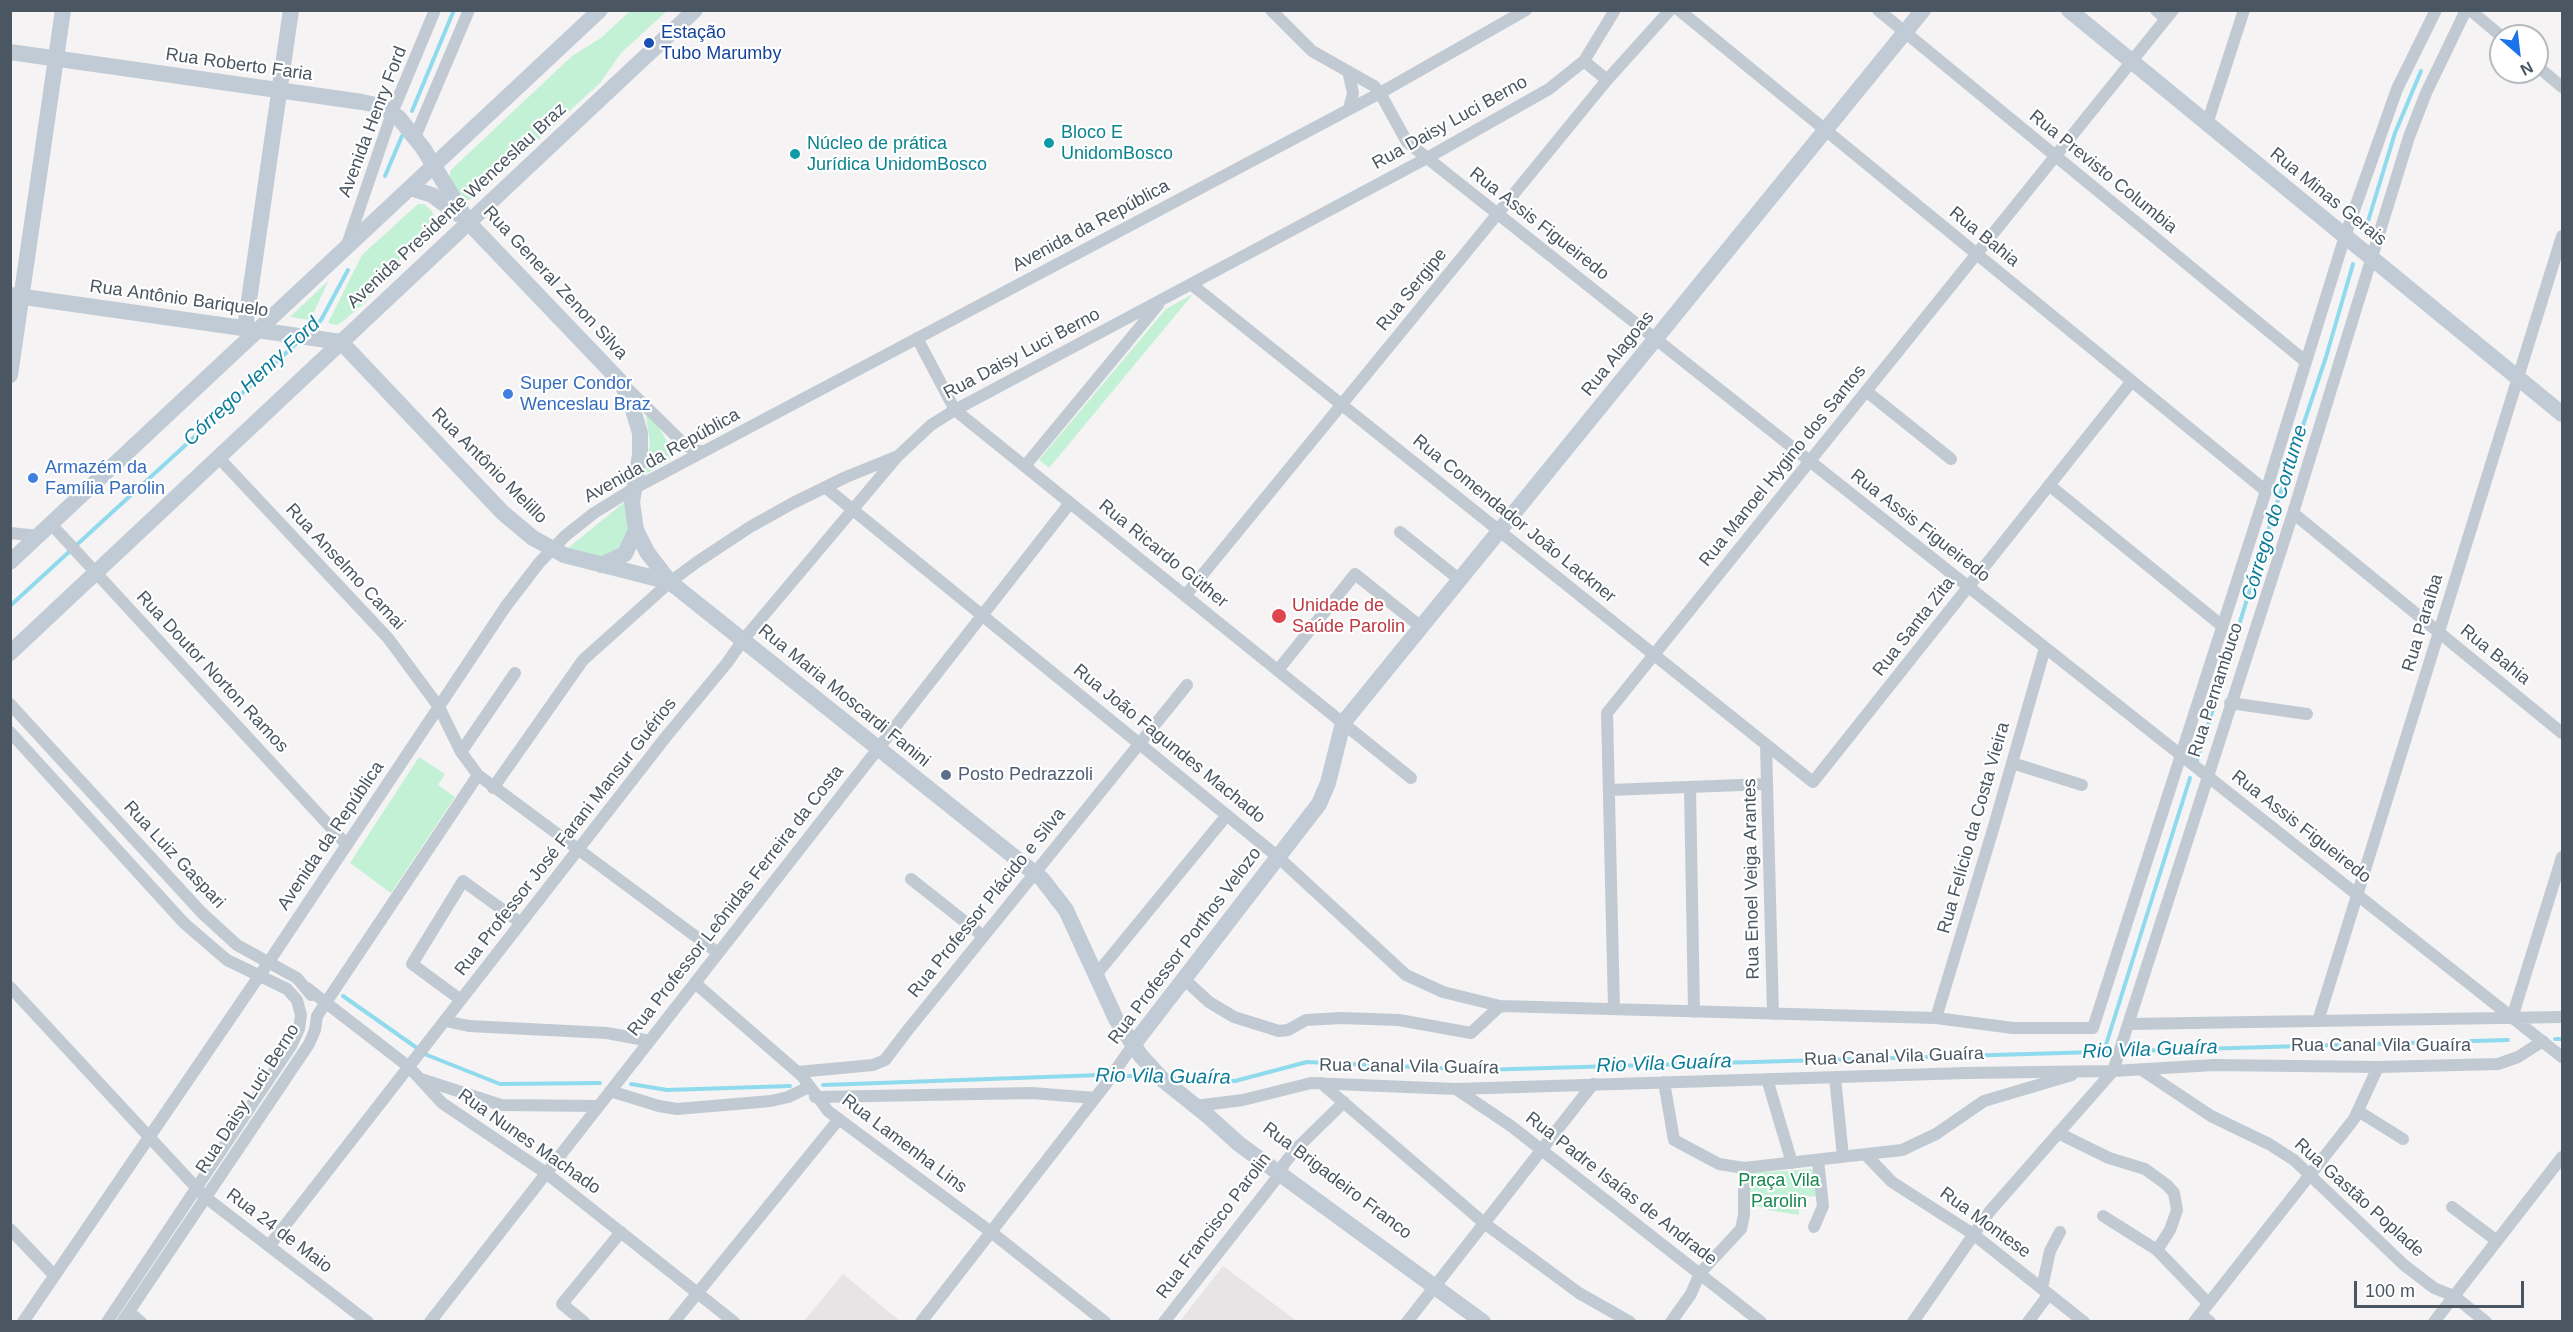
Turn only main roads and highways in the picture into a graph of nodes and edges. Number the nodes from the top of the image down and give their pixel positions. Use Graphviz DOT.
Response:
graph roads {
  1 [pos="63,10"];
  2 [pos="291,10"];
  3 [pos="600,10"];
  4 [pos="695,10"];
  5 [pos="1923,10"];
  6 [pos="2069,10"];
  7 [pos="10,52"];
  8 [pos="56,59"];
  9 [pos="279,90"];
  10 [pos="434,166"];
  11 [pos="410,188"];
  12 [pos="468,222"];
  13 [pos="16,296"];
  14 [pos="252,329"];
  15 [pos="341,342"];
  16 [pos="10,375"];
  17 [pos="620,381"];
  18 [pos="2562,414"];
  19 [pos="636,530"];
  20 [pos="10,562"];
  21 [pos="601,565"];
  22 [pos="670,582"];
  23 [pos="10,653"];
  24 [pos="1343,723"];
  25 [pos="1133,1045"];
  26 [pos="1483,1322"];
  1 -- 8 [label="main road"];
  2 -- 9 [label="main road"];
  3 -- 10 [label="main road"];
  4 -- 12 [label="main road, Avenida Presidente Wenceslau Braz"];
  5 -- 24 [label="main road, Rua Alagoas"];
  6 -- 18 [label="main road, Rua Minas Gerais"];
  7 -- 8 [label="main road, Rua Roberto Faria"];
  8 -- 9 [label="main road, Rua Roberto Faria"];
  8 -- 13 [label="main road"];
  9 -- 10 [label="main road, Rua Roberto Faria"];
  9 -- 14 [label="main road"];
  10 -- 11 [label="main road"];
  10 -- 12 [label="main road, Rua General Zenon Silva"];
  11 -- 12 [label="main road"];
  11 -- 14 [label="main road"];
  12 -- 15 [label="main road, Avenida Presidente Wenceslau Braz"];
  12 -- 17 [label="main road, Rua General Zenon Silva"];
  13 -- 14 [label="main road, Rua Antônio Bariquelo"];
  13 -- 16 [label="main road"];
  14 -- 15 [label="main road, Rua Antônio Bariquelo"];
  14 -- 20 [label="main road"];
  15 -- 21 [label="main road, Rua Antônio Melillo"];
  15 -- 23 [label="main road, Avenida Presidente Wenceslau Braz"];
  17 -- 19 [label="main road, Rua Maria Moscardi Fanini"];
  19 -- 21 [label="main road"];
  19 -- 22 [label="main road, Rua Maria Moscardi Fanini"];
  21 -- 22 [label="main road, Rua Antônio Melillo"];
  22 -- 25 [label="main road, Rua Maria Moscardi Fanini"];
  24 -- 25 [label="main road, Rua Professor Porthos Velozo"];
  25 -- 26 [label="main road, Rua Brigadeiro Franco"];
}
